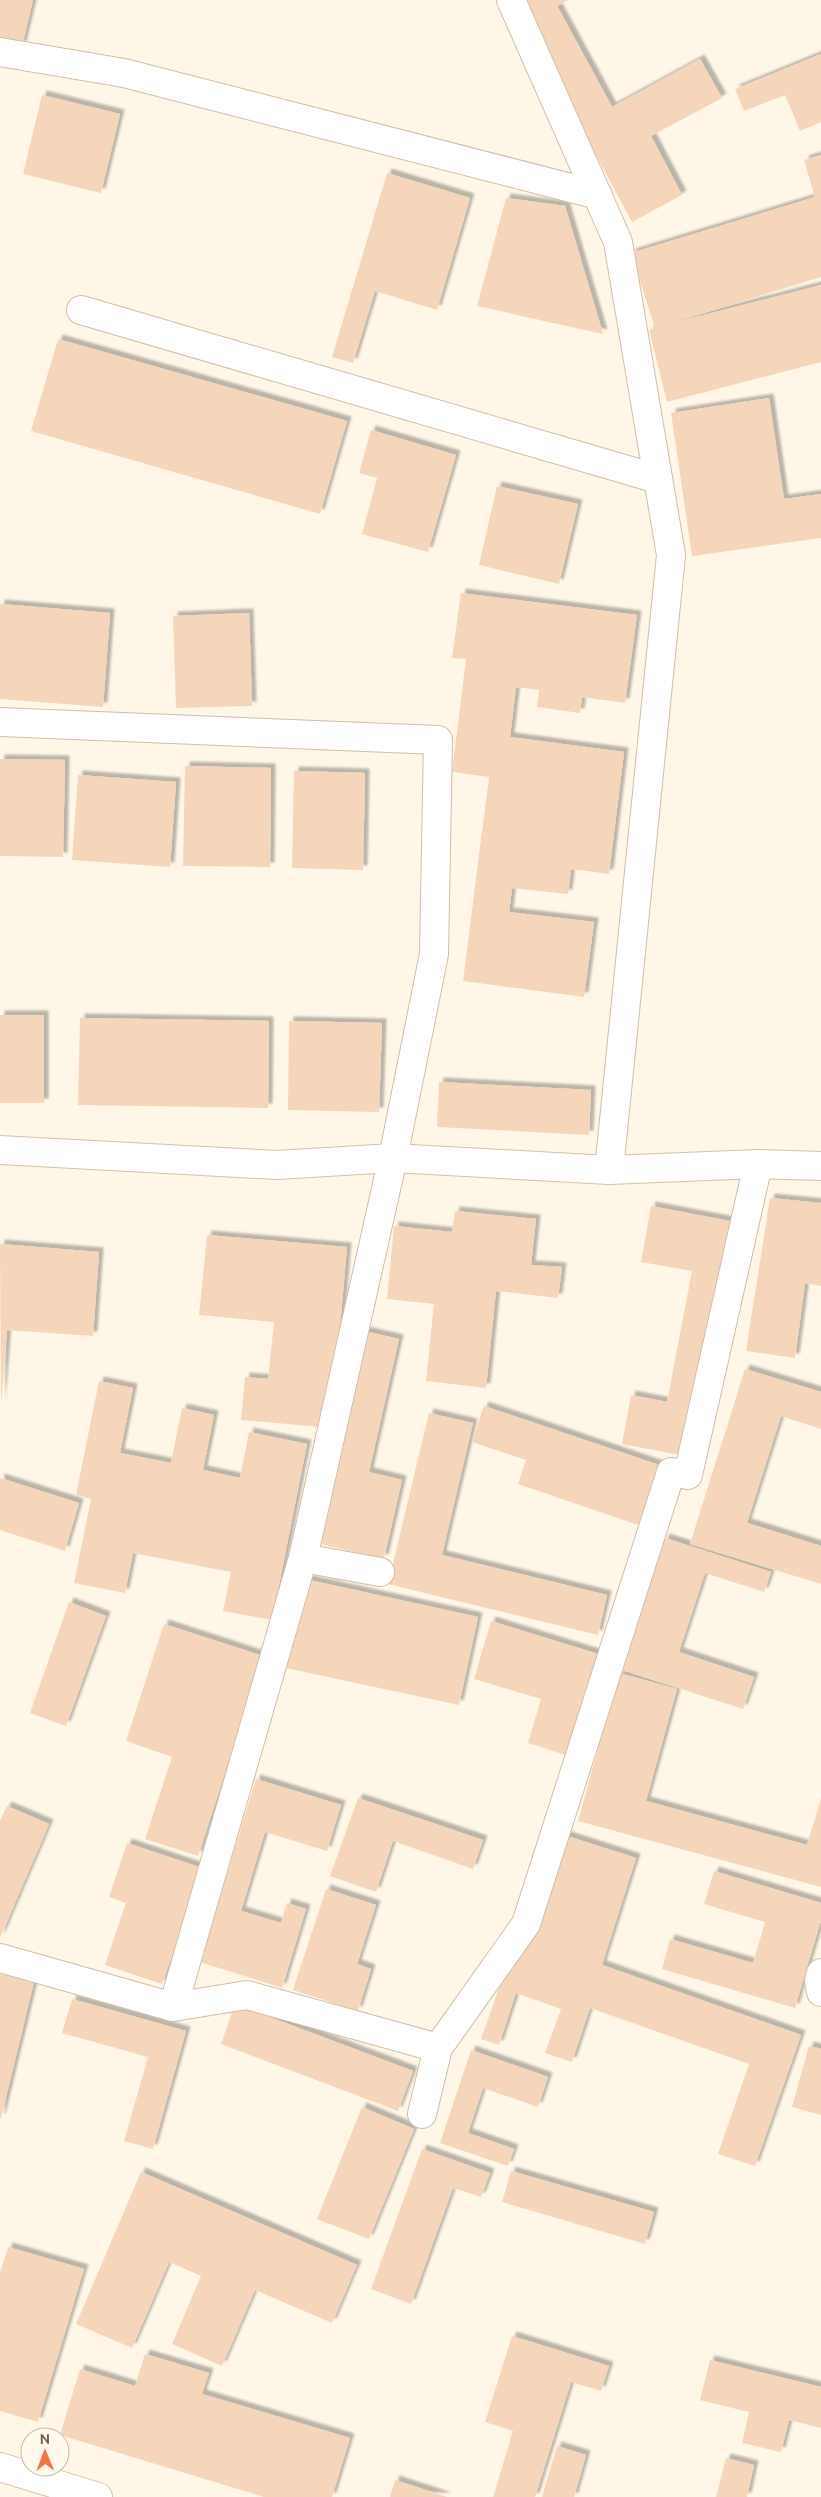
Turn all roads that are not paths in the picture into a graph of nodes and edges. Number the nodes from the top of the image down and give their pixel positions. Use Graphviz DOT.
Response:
graph roads {
  1 [pos="510,0"];
  2 [pos="0,52"];
  3 [pos="598,195"];
  4 [pos="81,310"];
  5 [pos="658,479"];
  6 [pos="0,722"];
  7 [pos="0,1150"];
  8 [pos="393,1158"];
  9 [pos="758,1164"];
  10 [pos="821,1166"];
  11 [pos="609,1170"];
  12 [pos="303,1558"];
  13 [pos="380,1572"];
  14 [pos="0,1958"];
  15 [pos="821,1973"];
  16 [pos="821,1992"];
  17 [pos="173,2008"];
  18 [pos="438,2048"];
  19 [pos="422,2114"];
  20 [pos="0,2467"];
  21 [pos="98,2497"];
  1 -- 3 [label="street"];
  2 -- 3 [label="street"];
  3 -- 5 [label="street"];
  4 -- 5 [label="street"];
  5 -- 11 [label="street"];
  6 -- 8 [label="street"];
  7 -- 8 [label="street"];
  8 -- 11 [label="street"];
  8 -- 12 [label="street"];
  9 -- 10 [label="street"];
  9 -- 11 [label="street"];
  9 -- 18 [label="street"];
  12 -- 13 [label="street"];
  12 -- 17 [label="street"];
  14 -- 17 [label="street"];
  15 -- 16 [label="street"];
  17 -- 18 [label="street"];
  18 -- 19 [label="street"];
  20 -- 21 [label="street"];
}
